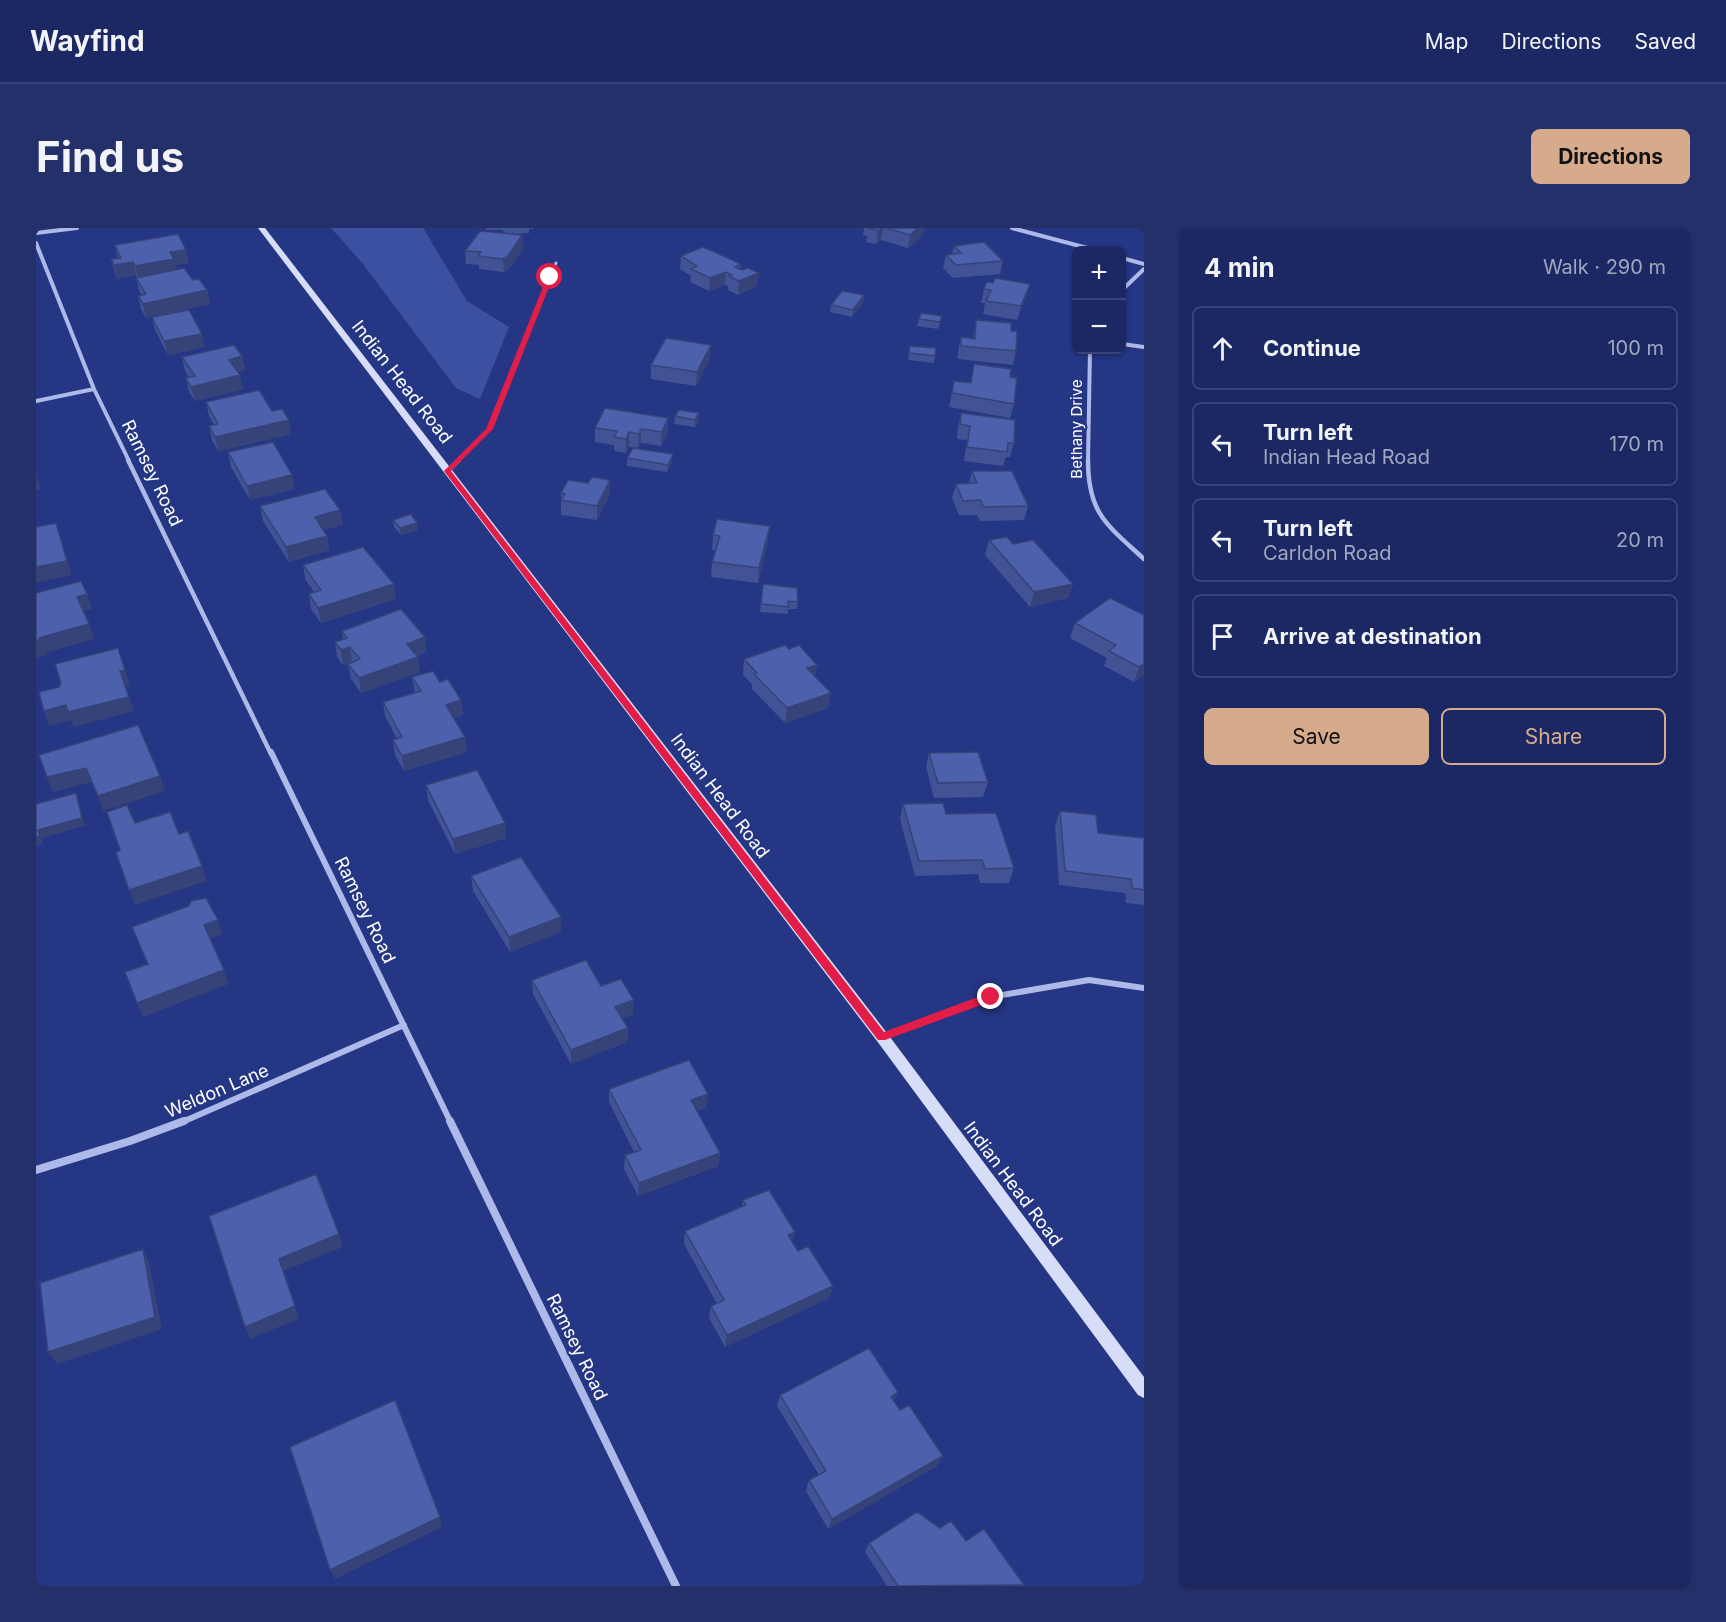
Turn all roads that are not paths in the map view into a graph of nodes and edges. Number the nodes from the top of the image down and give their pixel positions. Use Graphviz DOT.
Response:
graph roads {
  1 [pos="77,228"];
  2 [pos="261,228"];
  3 [pos="1012,228"];
  4 [pos="36,233"];
  5 [pos="36,243"];
  6 [pos="1080,246"];
  7 [pos="1126,259"];
  8 [pos="556,263"];
  9 [pos="1144,264"];
  10 [pos="1144,269"];
  11 [pos="1126,286"];
  12 [pos="1126,345"];
  13 [pos="1144,347"];
  14 [pos="1090,354"];
  15 [pos="94,389"];
  16 [pos="36,401"];
  17 [pos="448,471"];
  18 [pos="1144,559"];
  19 [pos="1144,988"];
  20 [pos="404,1024"];
  21 [pos="882,1037"];
  22 [pos="36,1170"];
  23 [pos="1144,1390"];
  24 [pos="675,1586"];
  1 -- 4 [label="street"];
  2 -- 17 [label="main road, Indian Head Road"];
  3 -- 6 [label="street"];
  5 -- 15 [label="street, Ramsey Road"];
  7 -- 9 [label="street"];
  8 -- 17 [label="lane"];
  10 -- 11 [label="street"];
  12 -- 13 [label="street"];
  14 -- 18 [label="street, Bethany Drive"];
  15 -- 16 [label="street"];
  15 -- 20 [label="street, Ramsey Road"];
  17 -- 21 [label="main road, Indian Head Road"];
  19 -- 21 [label="street"];
  20 -- 22 [label="street, Weldon Lane"];
  20 -- 24 [label="street, Ramsey Road"];
  21 -- 23 [label="main road, Indian Head Road"];
}
